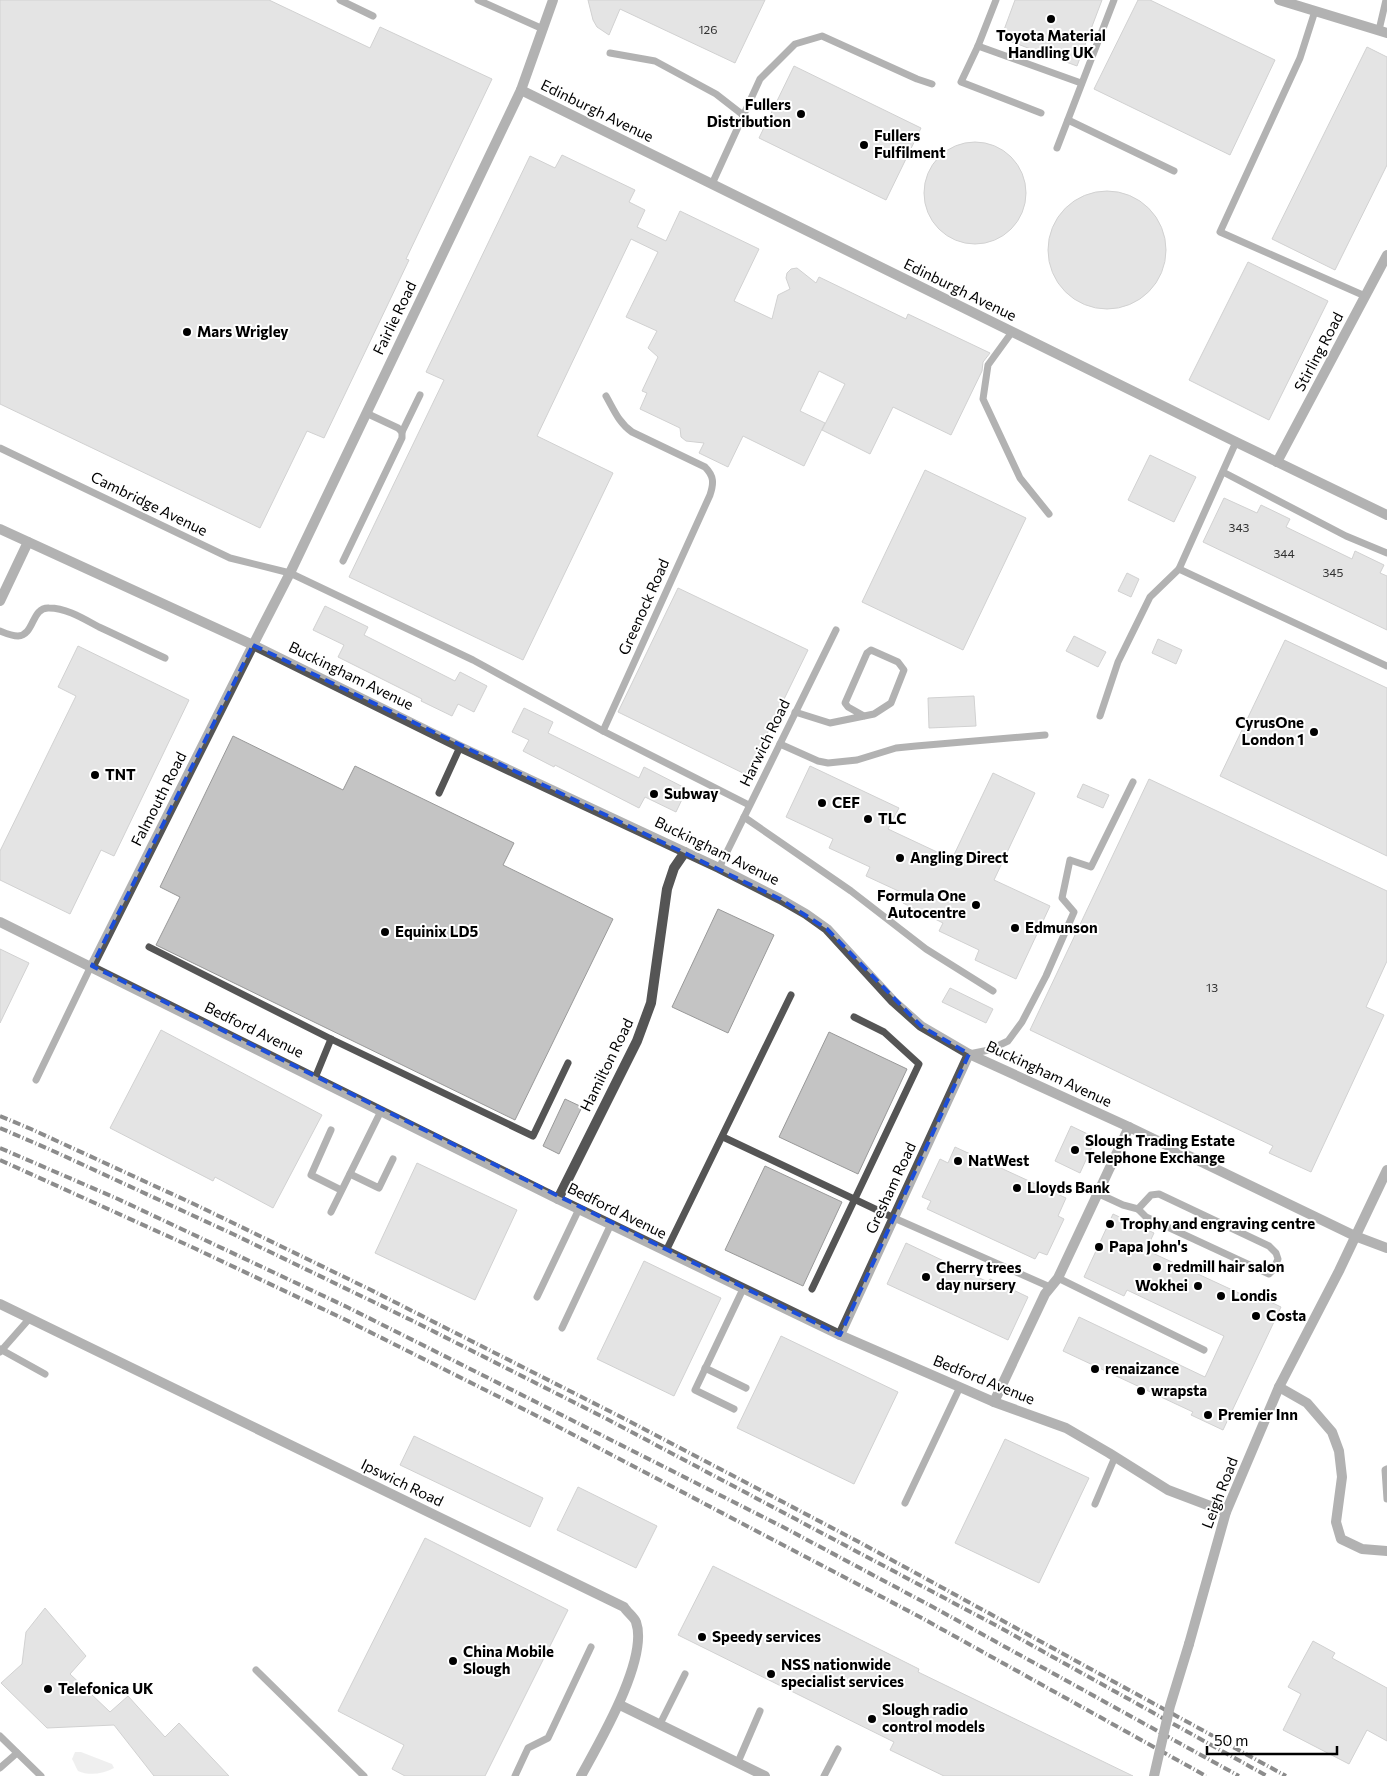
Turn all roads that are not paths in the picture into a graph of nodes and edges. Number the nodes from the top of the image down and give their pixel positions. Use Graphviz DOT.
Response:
graph roads {
  1 [pos="340,0"];
  2 [pos="478,0"];
  3 [pos="553,0"];
  4 [pos="996,0"];
  5 [pos="1114,0"];
  6 [pos="1279,0"];
  7 [pos="1386,0"];
  8 [pos="1315,10"];
  9 [pos="373,16"];
  10 [pos="543,30"];
  11 [pos="1383,31"];
  12 [pos="978,46"];
  13 [pos="610,53"];
  14 [pos="1081,83"];
  15 [pos="932,84"];
  16 [pos="521,90"];
  17 [pos="1041,113"];
  18 [pos="743,115"];
  19 [pos="1068,120"];
  20 [pos="1058,148"];
  21 [pos="1174,171"];
  22 [pos="712,184"];
  23 [pos="1387,255"];
  24 [pos="1366,296"];
  25 [pos="1012,332"];
  26 [pos="420,395"];
  27 [pos="606,396"];
  28 [pos="366,413"];
  29 [pos="402,432"];
  30 [pos="1236,442"];
  31 [pos="0,448"];
  32 [pos="1277,462"];
  33 [pos="1223,472"];
  34 [pos="1049,514"];
  35 [pos="1387,515"];
  36 [pos="0,529"];
  37 [pos="28,542"];
  38 [pos="1387,553"];
  39 [pos="343,560"];
  40 [pos="1180,569"];
  41 [pos="290,573"];
  42 [pos="0,601"];
  43 [pos="836,630"];
  44 [pos="0,631"];
  45 [pos="253,645"];
  46 [pos="165,658"];
  47 [pos="1387,666"];
  48 [pos="795,712"];
  49 [pos="864,716"];
  50 [pos="1100,716"];
  51 [pos="603,731"];
  52 [pos="1045,735"];
  53 [pos="780,744"];
  54 [pos="460,747"];
  55 [pos="1133,782"];
  56 [pos="439,793"];
  57 [pos="749,806"];
  58 [pos="744,817"];
  59 [pos="685,852"];
  60 [pos="719,868"];
  61 [pos="0,922"];
  62 [pos="149,947"];
  63 [pos="91,966"];
  64 [pos="993,991"];
  65 [pos="791,996"];
  66 [pos="854,1017"];
  67 [pos="331,1039"];
  68 [pos="969,1054"];
  69 [pos="568,1064"];
  70 [pos="315,1078"];
  71 [pos="36,1080"];
  72 [pos="381,1111"];
  73 [pos="1129,1127"];
  74 [pos="331,1130"];
  75 [pos="723,1138"];
  76 [pos="393,1159"];
  77 [pos="1387,1170"];
  78 [pos="350,1174"];
  79 [pos="342,1190"];
  80 [pos="1097,1193"];
  81 [pos="558,1199"];
  82 [pos="855,1199"];
  83 [pos="579,1209"];
  84 [pos="1138,1209"];
  85 [pos="331,1212"];
  86 [pos="894,1218"];
  87 [pos="611,1224"];
  88 [pos="1355,1236"];
  89 [pos="1387,1248"];
  90 [pos="666,1251"];
  91 [pos="1058,1278"];
  92 [pos="1050,1287"];
  93 [pos="743,1288"];
  94 [pos="812,1289"];
  95 [pos="537,1297"];
  96 [pos="0,1304"];
  97 [pos="30,1318"];
  98 [pos="562,1328"];
  99 [pos="840,1335"];
  100 [pos="1,1350"];
  101 [pos="1204,1350"];
  102 [pos="705,1368"];
  103 [pos="45,1374"];
  104 [pos="960,1387"];
  105 [pos="746,1388"];
  106 [pos="1279,1388"];
  107 [pos="994,1402"];
  108 [pos="734,1409"];
  109 [pos="1115,1457"];
  110 [pos="1387,1469"];
  111 [pos="1387,1499"];
  112 [pos="905,1503"];
  113 [pos="1095,1504"];
  114 [pos="1226,1512"];
  115 [pos="1387,1551"];
  116 [pos="592,1647"];
  117 [pos="256,1670"];
  118 [pos="685,1674"];
  119 [pos="620,1705"];
  120 [pos="760,1711"];
  121 [pos="660,1724"];
  122 [pos="0,1736"];
  123 [pos="838,1749"];
  124 [pos="17,1753"];
  125 [pos="738,1762"];
  126 [pos="0,1768"];
  127 [pos="41,1776"];
  128 [pos="364,1776"];
  129 [pos="515,1776"];
  130 [pos="581,1776"];
  131 [pos="766,1776"];
  132 [pos="824,1776"];
  133 [pos="1154,1776"];
  1 -- 9 [label="lane"];
  2 -- 10 [label="lane"];
  3 -- 10 [label="street, Fairlie Road"];
  4 -- 12 [label="lane"];
  5 -- 14 [label="lane"];
  6 -- 8 [label="street"];
  7 -- 11 [label="lane"];
  8 -- 11 [label="street"];
  8 -- 24 [label="lane"];
  10 -- 16 [label="street, Fairlie Road"];
  12 -- 14 [label="lane"];
  12 -- 17 [label="lane"];
  13 -- 18 [label="lane"];
  14 -- 19 [label="lane"];
  15 -- 18 [label="lane"];
  16 -- 22 [label="street, Edinburgh Avenue"];
  16 -- 28 [label="street, Fairlie Road"];
  18 -- 22 [label="lane"];
  19 -- 20 [label="lane"];
  19 -- 21 [label="lane"];
  22 -- 25 [label="street, Edinburgh Avenue"];
  23 -- 24 [label="street, Stirling Road"];
  24 -- 32 [label="street, Stirling Road"];
  25 -- 30 [label="street, Edinburgh Avenue"];
  25 -- 34 [label="lane"];
  26 -- 29 [label="lane"];
  27 -- 51 [label="lane, Greenock Road"];
  28 -- 29 [label="lane"];
  28 -- 41 [label="street, Fairlie Road"];
  29 -- 39 [label="lane"];
  30 -- 32 [label="street, Edinburgh Avenue"];
  30 -- 33 [label="lane"];
  31 -- 41 [label="lane, Cambridge Avenue"];
  32 -- 35 [label="street, Edinburgh Avenue"];
  33 -- 38 [label="lane"];
  33 -- 40 [label="lane"];
  36 -- 37 [label="street, Buckingham Avenue"];
  37 -- 42 [label="street"];
  37 -- 45 [label="street, Buckingham Avenue"];
  40 -- 47 [label="lane"];
  40 -- 50 [label="lane"];
  41 -- 45 [label="street, Fairlie Road"];
  41 -- 51 [label="lane, Cambridge Avenue"];
  43 -- 48 [label="lane, Harwich Road"];
  44 -- 46 [label="lane"];
  45 -- 54 [label="street, Buckingham Avenue"];
  45 -- 63 [label="street, Falmouth Road"];
  48 -- 49 [label="lane"];
  48 -- 53 [label="lane, Harwich Road"];
  49 -- 49 [label="lane"];
  51 -- 57 [label="lane, Cambridge Avenue"];
  52 -- 53 [label="lane"];
  53 -- 57 [label="lane, Harwich Road"];
  54 -- 56 [label="lane"];
  54 -- 59 [label="street, Buckingham Avenue"];
  55 -- 68 [label="lane"];
  57 -- 58 [label="lane, Harwich Road"];
  58 -- 60 [label="lane, Harwich Road"];
  58 -- 64 [label="lane"];
  59 -- 60 [label="street, Buckingham Avenue"];
  59 -- 81 [label="street, Hamilton Road"];
  60 -- 68 [label="street, Buckingham Avenue"];
  61 -- 63 [label="street, Bedford Avenue"];
  62 -- 67 [label="lane"];
  63 -- 70 [label="street, Bedford Avenue"];
  63 -- 71 [label="lane"];
  65 -- 75 [label="lane"];
  66 -- 82 [label="lane"];
  67 -- 69 [label="lane"];
  67 -- 70 [label="lane"];
  68 -- 73 [label="street, Buckingham Avenue"];
  68 -- 86 [label="street, Gresham Road"];
  70 -- 72 [label="street, Bedford Avenue"];
  72 -- 78 [label="lane"];
  72 -- 81 [label="street, Bedford Avenue"];
  73 -- 80 [label="street"];
  73 -- 88 [label="street, Buckingham Avenue"];
  74 -- 79 [label="lane"];
  75 -- 82 [label="lane"];
  75 -- 90 [label="lane"];
  76 -- 78 [label="lane"];
  77 -- 88 [label="street, Leigh Road"];
  78 -- 79 [label="lane"];
  79 -- 85 [label="lane"];
  80 -- 84 [label="lane"];
  80 -- 91 [label="street"];
  81 -- 83 [label="street, Bedford Avenue"];
  82 -- 86 [label="lane"];
  82 -- 94 [label="lane"];
  83 -- 87 [label="street, Bedford Avenue"];
  83 -- 95 [label="lane"];
  84 -- 84 [label="lane"];
  86 -- 92 [label="lane"];
  86 -- 99 [label="street, Gresham Road"];
  87 -- 90 [label="street, Bedford Avenue"];
  87 -- 98 [label="lane"];
  88 -- 89 [label="street, Buckingham Avenue"];
  88 -- 106 [label="street, Leigh Road"];
  90 -- 93 [label="street, Bedford Avenue"];
  91 -- 92 [label="street"];
  91 -- 101 [label="lane"];
  92 -- 107 [label="street"];
  93 -- 99 [label="street, Bedford Avenue"];
  93 -- 102 [label="lane"];
  96 -- 97 [label="street, Ipswich Road"];
  97 -- 100 [label="lane"];
  97 -- 119 [label="street, Ipswich Road"];
  99 -- 104 [label="street, Bedford Avenue"];
  100 -- 103 [label="lane"];
  102 -- 105 [label="lane"];
  102 -- 108 [label="lane"];
  104 -- 107 [label="street, Bedford Avenue"];
  104 -- 112 [label="lane"];
  106 -- 114 [label="street, Leigh Road"];
  106 -- 115 [label="street"];
  107 -- 109 [label="street, Bedford Avenue"];
  109 -- 113 [label="lane"];
  109 -- 114 [label="street, Bedford Avenue"];
  110 -- 111 [label="lane"];
  114 -- 133 [label="street, Leigh Road, bridge"];
  116 -- 129 [label="lane"];
  117 -- 128 [label="lane"];
  118 -- 121 [label="lane"];
  119 -- 121 [label="street"];
  119 -- 130 [label="street, Ipswich Road"];
  120 -- 125 [label="lane"];
  121 -- 125 [label="street"];
  122 -- 124 [label="lane"];
  123 -- 132 [label="lane"];
  124 -- 126 [label="lane"];
  124 -- 127 [label="lane"];
  125 -- 131 [label="street"];
}
